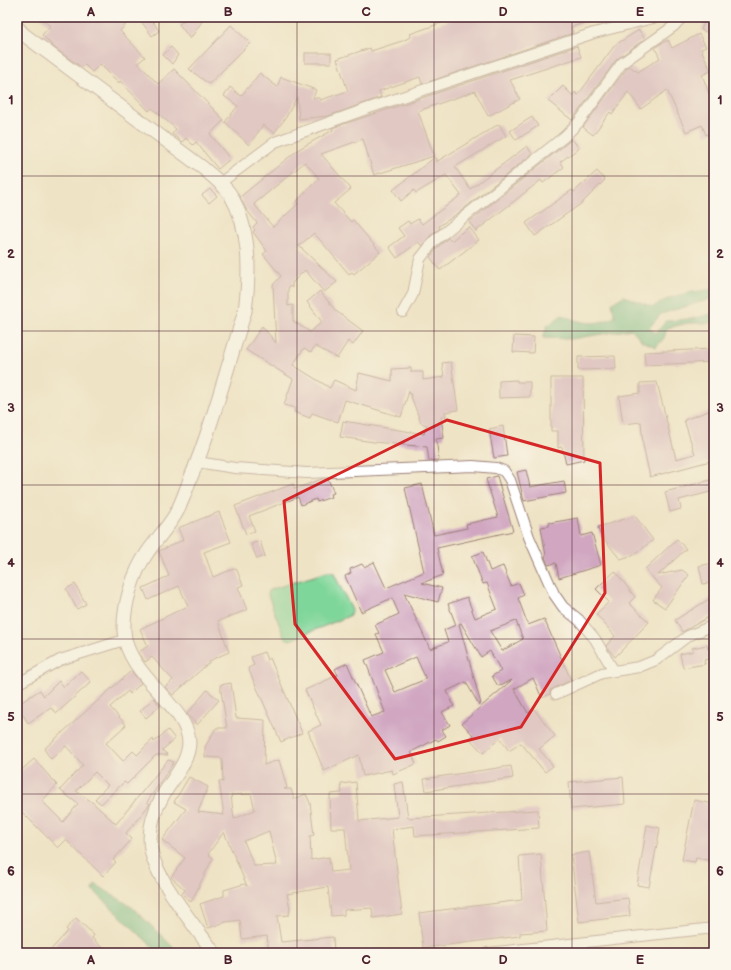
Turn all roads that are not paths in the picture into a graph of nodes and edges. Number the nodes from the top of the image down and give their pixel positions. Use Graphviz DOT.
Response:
graph roads {
  1 [pos="657,17"];
  2 [pos="682,17"];
  3 [pos="17,28"];
  4 [pos="220,183"];
  5 [pos="403,312"];
  6 [pos="197,462"];
  7 [pos="714,625"];
  8 [pos="124,640"];
  9 [pos="614,671"];
  10 [pos="17,684"];
  11 [pos="556,694"];
  12 [pos="714,928"];
  13 [pos="532,950"];
  14 [pos="214,953"];
  15 [pos="487,953"];
  1 -- 4 [label="street"];
  2 -- 5 [label="street"];
  3 -- 4 [label="street"];
  4 -- 6 [label="street"];
  6 -- 8 [label="street"];
  6 -- 9 [label="street"];
  7 -- 9 [label="street"];
  8 -- 10 [label="street"];
  8 -- 14 [label="street"];
  9 -- 11 [label="street"];
  12 -- 13 [label="street"];
  13 -- 15 [label="street"];
}
